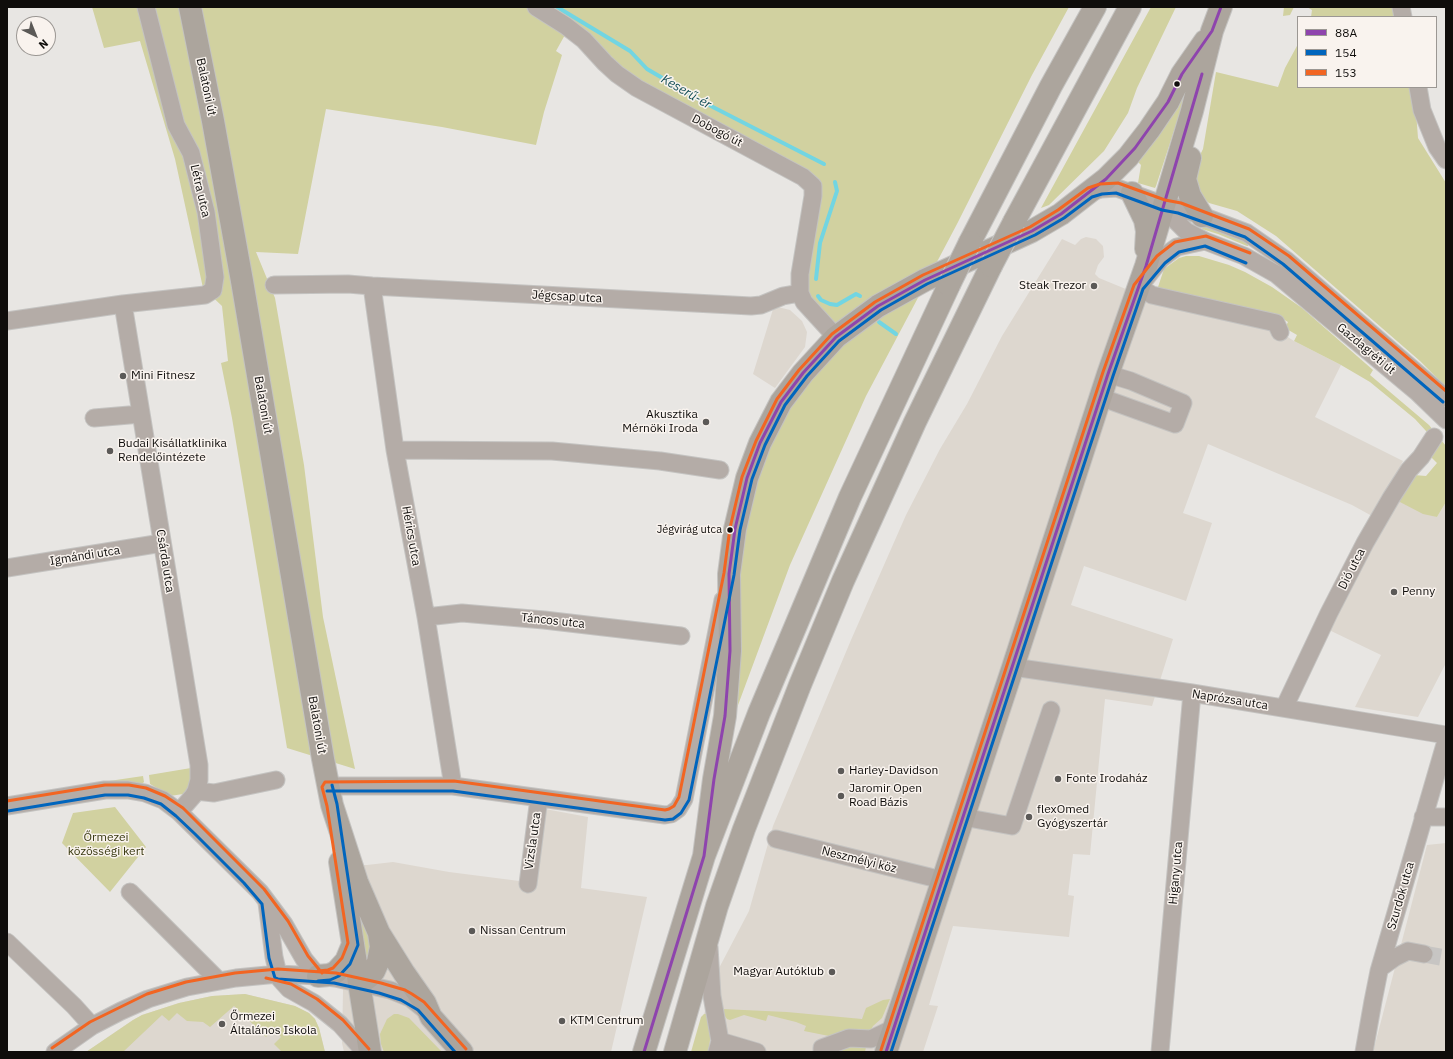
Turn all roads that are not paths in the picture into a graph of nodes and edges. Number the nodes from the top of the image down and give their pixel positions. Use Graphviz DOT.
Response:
graph roads {
  1 [pos="146,7"];
  2 [pos="190,7"];
  3 [pos="536,7"];
  4 [pos="1095,7"];
  5 [pos="1130,7"];
  6 [pos="1221,7"];
  7 [pos="1212,31"];
  8 [pos="1418,88"];
  9 [pos="1192,111"];
  10 [pos="1446,160"];
  11 [pos="226,190"];
  12 [pos="201,192"];
  13 [pos="1090,192"];
  14 [pos="1132,194"];
  15 [pos="1164,206"];
  16 [pos="1202,216"];
  17 [pos="1204,241"];
  18 [pos="1146,266"];
  19 [pos="274,285"];
  20 [pos="372,286"];
  21 [pos="1139,287"];
  22 [pos="800,293"];
  23 [pos="123,304"];
  24 [pos="7,321"];
  25 [pos="1280,332"];
  26 [pos="836,337"];
  27 [pos="1108,374"];
  28 [pos="1100,397"];
  29 [pos="1446,398"];
  30 [pos="142,414"];
  31 [pos="94,418"];
  32 [pos="1446,420"];
  33 [pos="1434,437"];
  34 [pos="396,450"];
  35 [pos="720,470"];
  36 [pos="162,543"];
  37 [pos="7,568"];
  38 [pos="729,574"];
  39 [pos="426,617"];
  40 [pos="681,636"];
  41 [pos="1013,667"];
  42 [pos="1192,693"];
  43 [pos="1284,708"];
  44 [pos="1051,710"];
  45 [pos="1446,735"];
  46 [pos="1446,741"];
  47 [pos="276,780"];
  48 [pos="453,786"];
  49 [pos="196,791"];
  50 [pos="330,795"];
  51 [pos="539,798"];
  52 [pos="7,806"];
  53 [pos="179,812"];
  54 [pos="1423,817"];
  55 [pos="1446,817"];
  56 [pos="963,818"];
  57 [pos="776,840"];
  58 [pos="704,856"];
  59 [pos="942,880"];
  60 [pos="528,884"];
  61 [pos="130,892"];
  62 [pos="267,902"];
  63 [pos="379,933"];
  64 [pos="708,937"];
  65 [pos="7,942"];
  66 [pos="353,944"];
  67 [pos="1424,954"];
  68 [pos="1380,968"];
  69 [pos="278,974"];
  70 [pos="318,976"];
  71 [pos="228,979"];
  72 [pos="359,984"];
  73 [pos="289,989"];
  74 [pos="431,1017"];
  75 [pos="92,1026"];
  76 [pos="894,1028"];
  77 [pos="718,1047"];
  78 [pos="819,1051"];
  79 [pos="55,1052"];
  80 [pos="365,1052"];
  81 [pos="370,1052"];
  82 [pos="462,1052"];
  83 [pos="644,1052"];
  84 [pos="675,1052"];
  85 [pos="757,1052"];
  86 [pos="886,1052"];
  87 [pos="1160,1052"];
  88 [pos="1364,1052"];
  1 -- 12 [label="street, Létra utca"];
  2 -- 11 [label="main road, Balatoni út"];
  3 -- 22 [label="street, Dobogó út"];
  4 -- 58 [label="main road, bridge"];
  5 -- 64 [label="main road, bridge"];
  6 -- 7 [label="main road"];
  7 -- 9 [label="main road"];
  7 -- 13 [label="main road"];
  8 -- 10 [label="street"];
  9 -- 15 [label="main road"];
  9 -- 16 [label="main road"];
  11 -- 12 [label="street"];
  11 -- 50 [label="main road, Balatoni út"];
  12 -- 23 [label="street, Létra utca"];
  13 -- 14 [label="street, Gazdagréti út"];
  13 -- 26 [label="main road"];
  14 -- 15 [label="street, Gazdagréti út"];
  14 -- 18 [label="main road"];
  15 -- 16 [label="street, Gazdagréti út"];
  15 -- 17 [label="street, Gazdagréti út"];
  15 -- 18 [label="main road"];
  16 -- 29 [label="street, Gazdagréti út"];
  17 -- 21 [label="street"];
  17 -- 32 [label="street, Gazdagréti út"];
  18 -- 21 [label="main road"];
  19 -- 20 [label="street, Jégcsap utca"];
  20 -- 22 [label="street, Jégcsap utca"];
  20 -- 34 [label="street, Hérics utca"];
  21 -- 25 [label="street"];
  21 -- 27 [label="main road"];
  22 -- 26 [label="street"];
  23 -- 24 [label="street, Létra utca"];
  23 -- 30 [label="street, Csárda utca"];
  26 -- 38 [label="main road"];
  27 -- 28 [label="main road"];
  27 -- 28 [label="street"];
  28 -- 41 [label="main road"];
  30 -- 31 [label="street"];
  30 -- 36 [label="street, Csárda utca"];
  33 -- 43 [label="street, Dió utca"];
  34 -- 35 [label="street"];
  34 -- 39 [label="street, Hérics utca"];
  36 -- 37 [label="street, Igmándi utca"];
  36 -- 49 [label="street, Csárda utca"];
  38 -- 51 [label="street"];
  38 -- 58 [label="main road"];
  39 -- 40 [label="street, Táncos utca"];
  39 -- 48 [label="street, Hérics utca"];
  41 -- 42 [label="street, Naprózsa utca"];
  41 -- 56 [label="main road"];
  42 -- 43 [label="street, Naprózsa utca"];
  42 -- 87 [label="street, Higany utca"];
  43 -- 45 [label="street, Naprózsa utca"];
  44 -- 56 [label="street"];
  46 -- 54 [label="street, Szurdok utca"];
  47 -- 49 [label="street"];
  48 -- 50 [label="street"];
  48 -- 51 [label="street"];
  49 -- 53 [label="street"];
  50 -- 63 [label="main road"];
  50 -- 66 [label="main road"];
  51 -- 60 [label="street, Vizsla utca"];
  52 -- 53 [label="street"];
  53 -- 62 [label="street"];
  54 -- 55 [label="street"];
  54 -- 68 [label="street, Szurdok utca"];
  56 -- 59 [label="main road"];
  57 -- 59 [label="street, Neszmélyi köz"];
  58 -- 83 [label="main road"];
  59 -- 76 [label="main road"];
  61 -- 71 [label="street"];
  62 -- 69 [label="street"];
  62 -- 70 [label="street"];
  63 -- 72 [label="main road"];
  63 -- 74 [label="main road"];
  64 -- 77 [label="street"];
  64 -- 84 [label="main road"];
  65 -- 75 [label="street"];
  66 -- 70 [label="main road"];
  66 -- 72 [label="main road"];
  67 -- 68 [label="street"];
  68 -- 88 [label="street, Szurdok utca"];
  69 -- 70 [label="street"];
  69 -- 71 [label="street"];
  69 -- 73 [label="street"];
  70 -- 72 [label="street"];
  71 -- 73 [label="street"];
  71 -- 75 [label="street"];
  72 -- 74 [label="street"];
  72 -- 81 [label="main road"];
  73 -- 80 [label="street"];
  74 -- 82 [label="main road"];
  75 -- 79 [label="street"];
  76 -- 78 [label="street"];
  76 -- 86 [label="main road"];
  77 -- 85 [label="street"];
}
